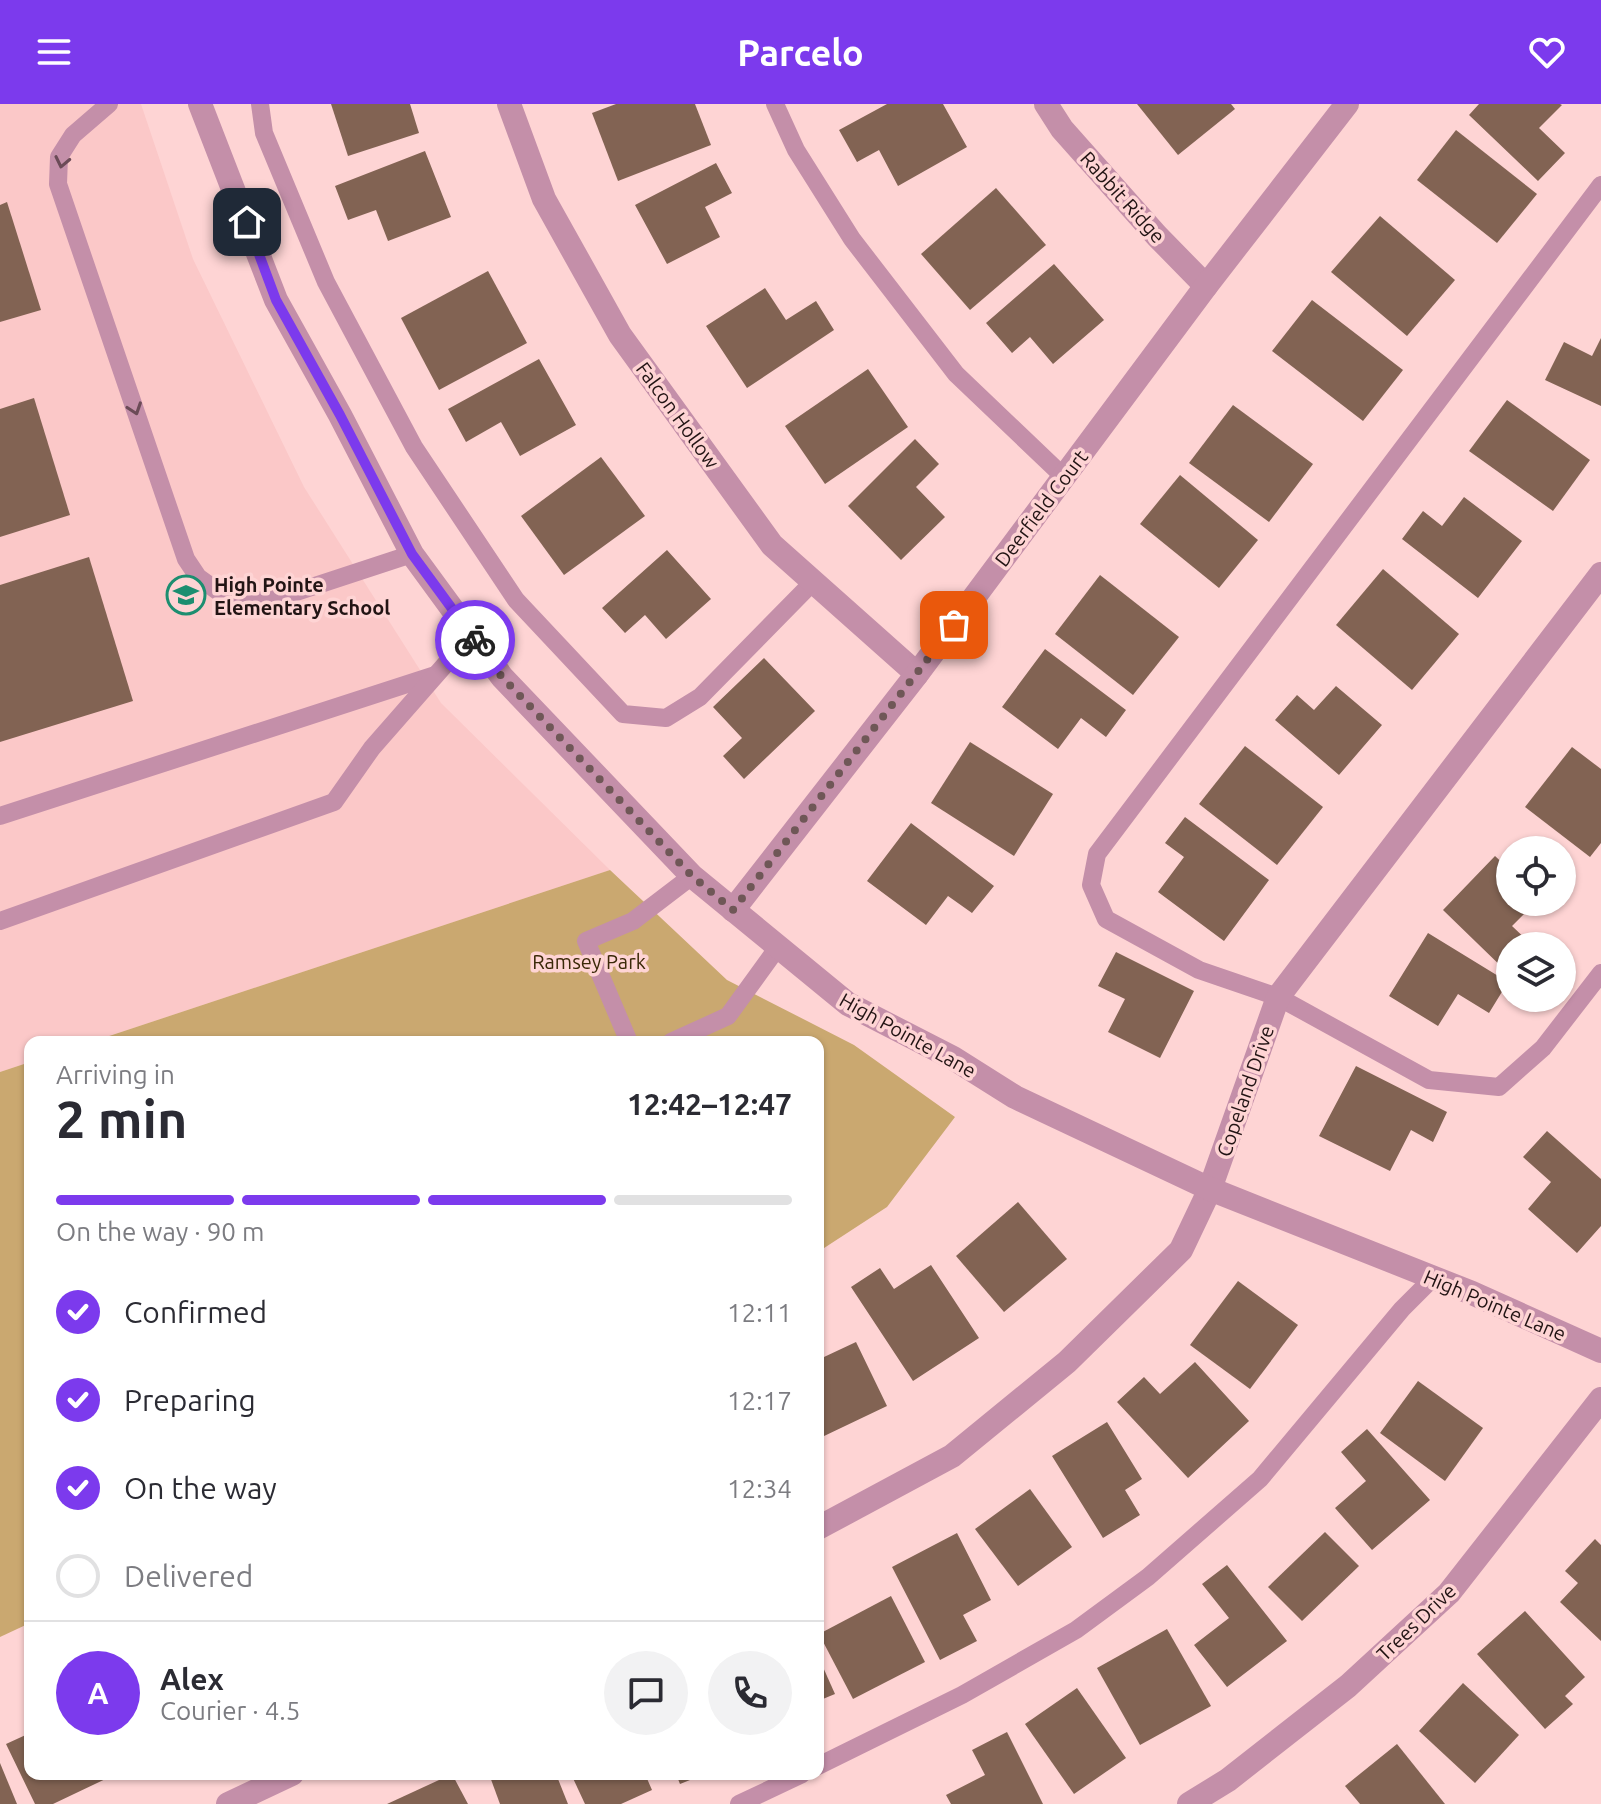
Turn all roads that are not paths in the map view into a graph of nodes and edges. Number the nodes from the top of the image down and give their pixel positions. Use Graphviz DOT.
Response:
graph roads {
  1 [pos="109,104"];
  2 [pos="200,104"];
  3 [pos="260,104"];
  4 [pos="509,104"];
  5 [pos="775,104"];
  6 [pos="1046,104"];
  7 [pos="1347,104"];
  8 [pos="1601,185"];
  9 [pos="1206,286"];
  10 [pos="1064,477"];
  11 [pos="412,554"];
  12 [pos="1601,574"];
  13 [pos="813,582"];
  14 [pos="471,635"];
  15 [pos="438,674"];
  16 [pos="917,674"];
  17 [pos="0,816"];
  18 [pos="692,876"];
  19 [pos="733,910"];
  20 [pos="0,921"];
  21 [pos="778,947"];
  22 [pos="1601,973"];
  23 [pos="1278,997"];
  24 [pos="626,1036"];
  25 [pos="684,1036"];
  26 [pos="1210,1189"];
  27 [pos="1433,1278"];
  28 [pos="1601,1351"];
  29 [pos="1601,1399"];
  30 [pos="824,1525"];
  31 [pos="824,1763"];
  32 [pos="279,1780"];
  33 [pos="789,1780"];
  34 [pos="228,1804"];
  35 [pos="739,1804"];
  36 [pos="1189,1804"];
  1 -- 11 [label="lane, one-way"];
  2 -- 11 [label="street, High Pointe Lane"];
  3 -- 13 [label="lane"];
  4 -- 13 [label="street, Falcon Hollow"];
  5 -- 10 [label="lane"];
  6 -- 9 [label="street, Rabbit Ridge"];
  7 -- 9 [label="street, Deerfield Court"];
  8 -- 23 [label="lane"];
  9 -- 10 [label="street, Deerfield Court"];
  10 -- 16 [label="street, Deerfield Court"];
  11 -- 14 [label="street, High Pointe Lane"];
  12 -- 23 [label="street, Copeland Drive"];
  13 -- 16 [label="street, Falcon Hollow"];
  14 -- 15 [label="lane"];
  14 -- 18 [label="street, High Pointe Lane"];
  15 -- 17 [label="lane"];
  15 -- 20 [label="lane"];
  16 -- 19 [label="street, Deerfield Court"];
  18 -- 19 [label="street, High Pointe Lane"];
  18 -- 24 [label="lane"];
  19 -- 21 [label="street, High Pointe Lane"];
  21 -- 25 [label="lane"];
  21 -- 26 [label="street, High Pointe Lane"];
  22 -- 23 [label="lane"];
  23 -- 26 [label="street, Copeland Drive"];
  26 -- 27 [label="street, High Pointe Lane"];
  26 -- 30 [label="street, Copeland Drive"];
  27 -- 28 [label="street, High Pointe Lane"];
  27 -- 31 [label="lane"];
  29 -- 36 [label="street, Trees Drive"];
  32 -- 34 [label="street"];
  33 -- 35 [label="lane"];
}
